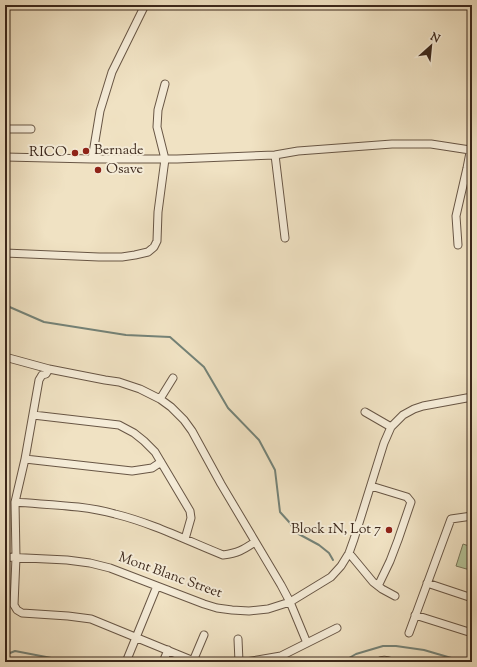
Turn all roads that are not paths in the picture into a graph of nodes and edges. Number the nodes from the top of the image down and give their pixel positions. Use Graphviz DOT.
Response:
graph roads {
  1 [pos="145,5"];
  2 [pos="165,84"];
  3 [pos="5,129"];
  4 [pos="31,129"];
  5 [pos="472,142"];
  6 [pos="470,150"];
  7 [pos="275,155"];
  8 [pos="5,157"];
  9 [pos="92,159"];
  10 [pos="165,159"];
  11 [pos="285,238"];
  12 [pos="458,245"];
  13 [pos="5,253"];
  14 [pos="5,357"];
  15 [pos="49,369"];
  16 [pos="172,378"];
  17 [pos="472,397"];
  18 [pos="160,398"];
  19 [pos="366,412"];
  20 [pos="33,415"];
  21 [pos="392,427"];
  22 [pos="25,459"];
  23 [pos="161,462"];
  24 [pos="371,486"];
  25 [pos="15,502"];
  26 [pos="472,516"];
  27 [pos="185,539"];
  28 [pos="255,542"];
  29 [pos="349,553"];
  30 [pos="5,557"];
  31 [pos="16,557"];
  32 [pos="427,583"];
  33 [pos="157,586"];
  34 [pos="378,586"];
  35 [pos="395,596"];
  36 [pos="472,598"];
  37 [pos="290,602"];
  38 [pos="415,615"];
  39 [pos="337,628"];
  40 [pos="409,633"];
  41 [pos="472,633"];
  42 [pos="204,634"];
  43 [pos="136,637"];
  44 [pos="238,639"];
  45 [pos="307,643"];
  46 [pos="168,650"];
  47 [pos="195,661"];
  48 [pos="390,661"];
  49 [pos="126,662"];
  50 [pos="163,662"];
  51 [pos="239,662"];
  52 [pos="246,662"];
  53 [pos="378,662"];
  1 -- 9 [label="street"];
  2 -- 10 [label="street"];
  3 -- 4 [label="street"];
  5 -- 6 [label="street"];
  6 -- 7 [label="street"];
  6 -- 12 [label="street"];
  7 -- 10 [label="street"];
  7 -- 11 [label="street"];
  8 -- 9 [label="street"];
  9 -- 10 [label="street"];
  10 -- 13 [label="street"];
  14 -- 15 [label="street"];
  15 -- 18 [label="street"];
  15 -- 20 [label="street"];
  16 -- 18 [label="street"];
  17 -- 21 [label="street, Mont Blanc Street"];
  18 -- 28 [label="street"];
  19 -- 21 [label="street"];
  20 -- 22 [label="street"];
  20 -- 23 [label="street"];
  21 -- 24 [label="street, Mont Blanc Street"];
  22 -- 23 [label="street"];
  22 -- 25 [label="street"];
  23 -- 27 [label="street"];
  24 -- 29 [label="street, Mont Blanc Street"];
  24 -- 34 [label="street"];
  25 -- 27 [label="street"];
  25 -- 31 [label="street"];
  26 -- 32 [label="street"];
  27 -- 28 [label="street"];
  28 -- 37 [label="street"];
  29 -- 34 [label="street"];
  29 -- 37 [label="street, Mont Blanc Street"];
  30 -- 31 [label="street, Mont Blanc Street"];
  31 -- 33 [label="street, Mont Blanc Street"];
  31 -- 43 [label="street"];
  32 -- 36 [label="street"];
  32 -- 38 [label="street"];
  33 -- 37 [label="street, Mont Blanc Street"];
  33 -- 43 [label="street"];
  34 -- 35 [label="street"];
  37 -- 45 [label="street"];
  38 -- 40 [label="street"];
  38 -- 41 [label="street"];
  39 -- 45 [label="street"];
  42 -- 47 [label="street"];
  43 -- 46 [label="street"];
  43 -- 49 [label="street"];
  44 -- 51 [label="street"];
  45 -- 52 [label="street"];
  46 -- 47 [label="street"];
  46 -- 50 [label="street"];
  48 -- 53 [label="street"];
}
